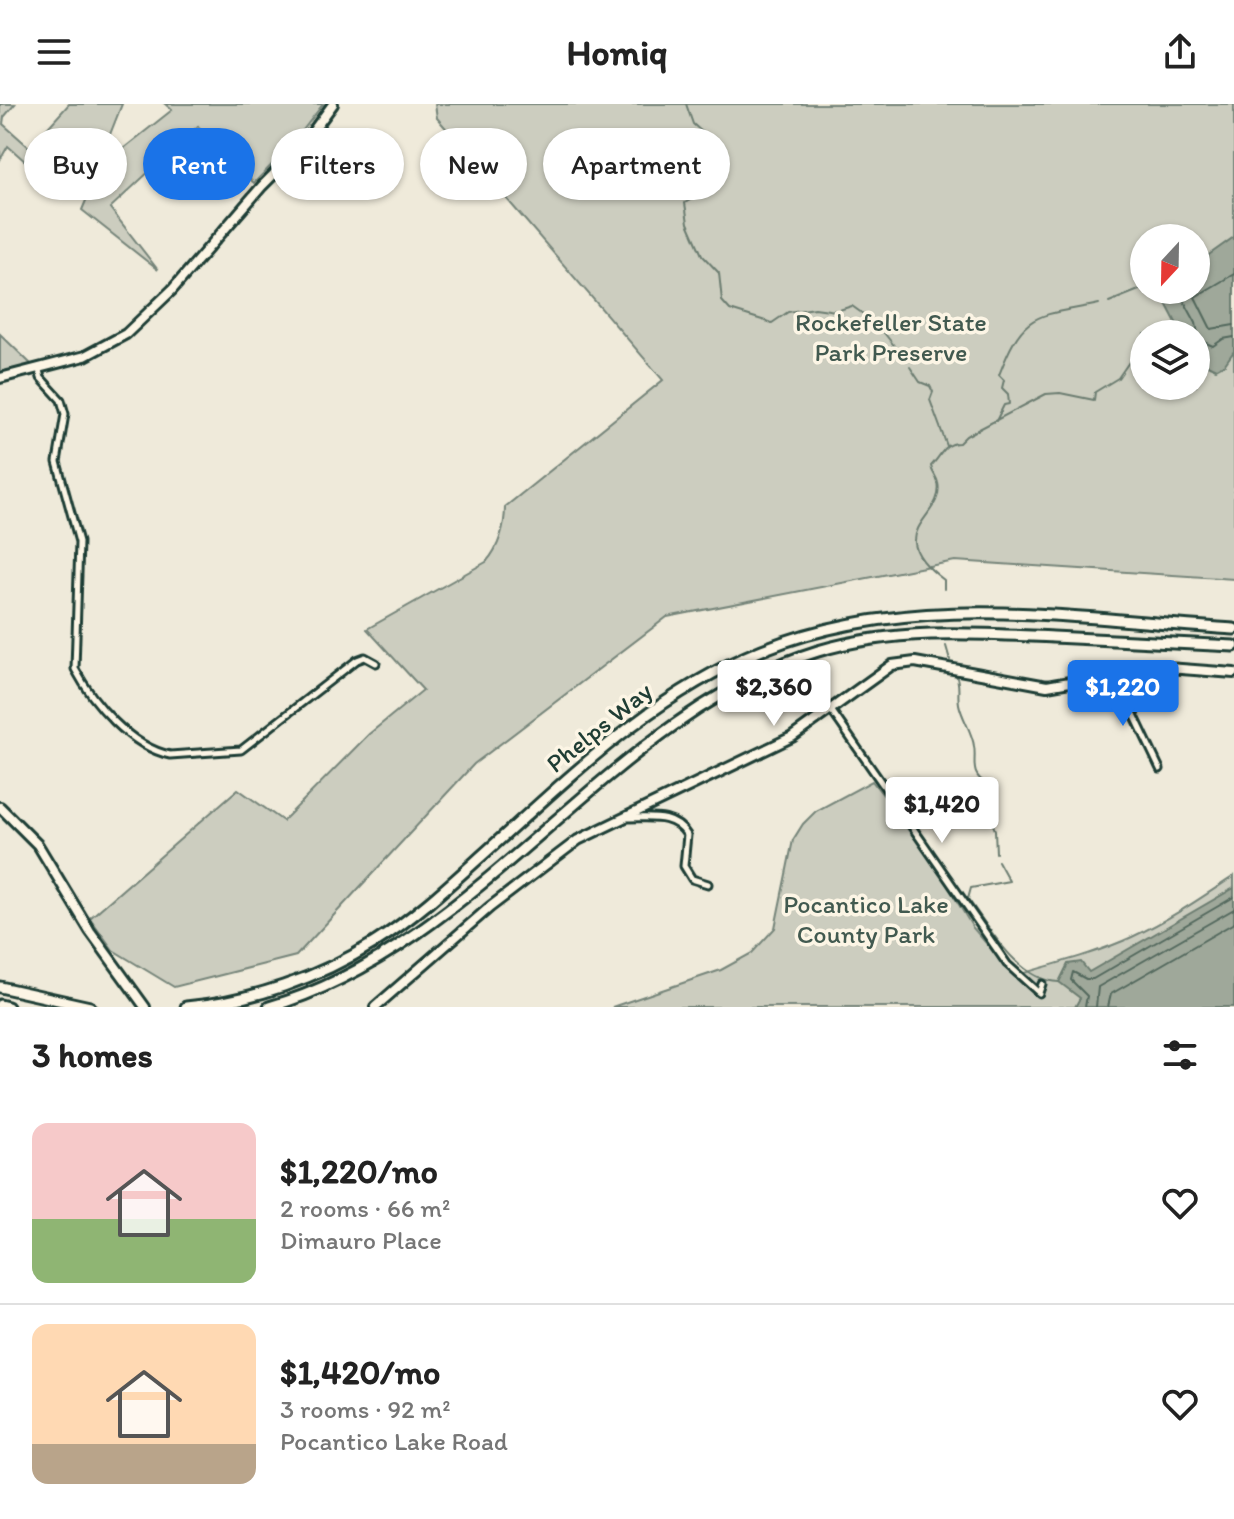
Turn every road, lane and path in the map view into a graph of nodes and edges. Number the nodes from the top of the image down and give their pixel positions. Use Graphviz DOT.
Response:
graph roads {
  1 [pos="333,104"];
  2 [pos="39,370"];
  3 [pos="0,378"];
  4 [pos="1234,629"];
  5 [pos="1234,646"];
  6 [pos="376,663"];
  7 [pos="1234,673"];
  8 [pos="1104,675"];
  9 [pos="831,710"];
  10 [pos="1160,769"];
  11 [pos="0,807"];
  12 [pos="629,818"];
  13 [pos="708,884"];
  14 [pos="1042,984"];
  15 [pos="0,987"];
  16 [pos="0,1005"];
  17 [pos="8,1007"];
  18 [pos="90,1007"];
  19 [pos="145,1007"];
  20 [pos="186,1007"];
  21 [pos="269,1007"];
  22 [pos="375,1007"];
  1 -- 2 [label="street"];
  2 -- 3 [label="street"];
  2 -- 6 [label="street"];
  4 -- 20 [label="main road, Phelps Way"];
  5 -- 21 [label="main road, Phelps Way"];
  7 -- 8 [label="street"];
  8 -- 9 [label="street"];
  8 -- 10 [label="street"];
  9 -- 12 [label="street"];
  9 -- 14 [label="street"];
  11 -- 19 [label="street"];
  12 -- 13 [label="street"];
  12 -- 22 [label="street"];
  15 -- 18 [label="main road"];
  16 -- 17 [label="main road"];
}
